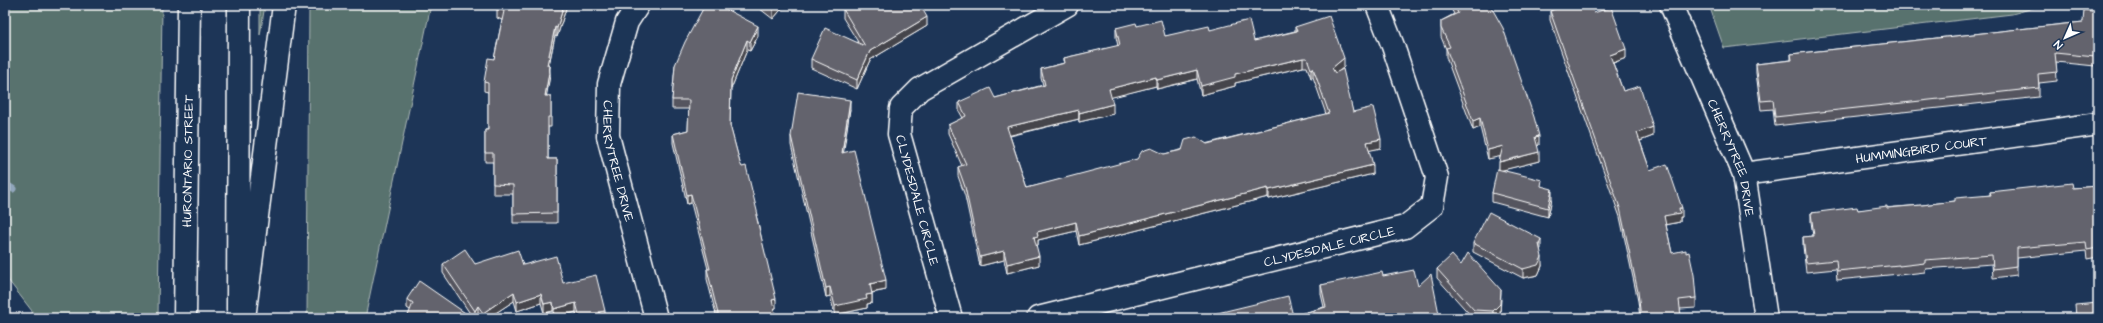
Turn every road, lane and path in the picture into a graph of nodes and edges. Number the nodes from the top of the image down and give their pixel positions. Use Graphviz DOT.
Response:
graph roads {
  1 [pos="188,5"];
  2 [pos="239,5"];
  3 [pos="284,5"];
  4 [pos="638,5"];
  5 [pos="1067,5"];
  6 [pos="1377,5"];
  7 [pos="1671,5"];
  8 [pos="2098,124"];
  9 [pos="1744,174"];
  10 [pos="185,318"];
  11 [pos="238,318"];
  12 [pos="244,318"];
  13 [pos="656,318"];
  14 [pos="951,318"];
  15 [pos="1038,318"];
  16 [pos="1766,318"];
  1 -- 10 [label="main road, HURONTARIO STREET"];
  2 -- 11 [label="main road"];
  3 -- 12 [label="main road"];
  4 -- 13 [label="main road, CHERRYTREE DRIVE"];
  5 -- 14 [label="main road, CLYDESDALE CIRCLE"];
  6 -- 15 [label="main road, CLYDESDALE CIRCLE"];
  7 -- 9 [label="main road, CHERRYTREE DRIVE"];
  8 -- 9 [label="main road, HUMMINGBIRD COURT"];
  9 -- 16 [label="main road, CHERRYTREE DRIVE"];
}
